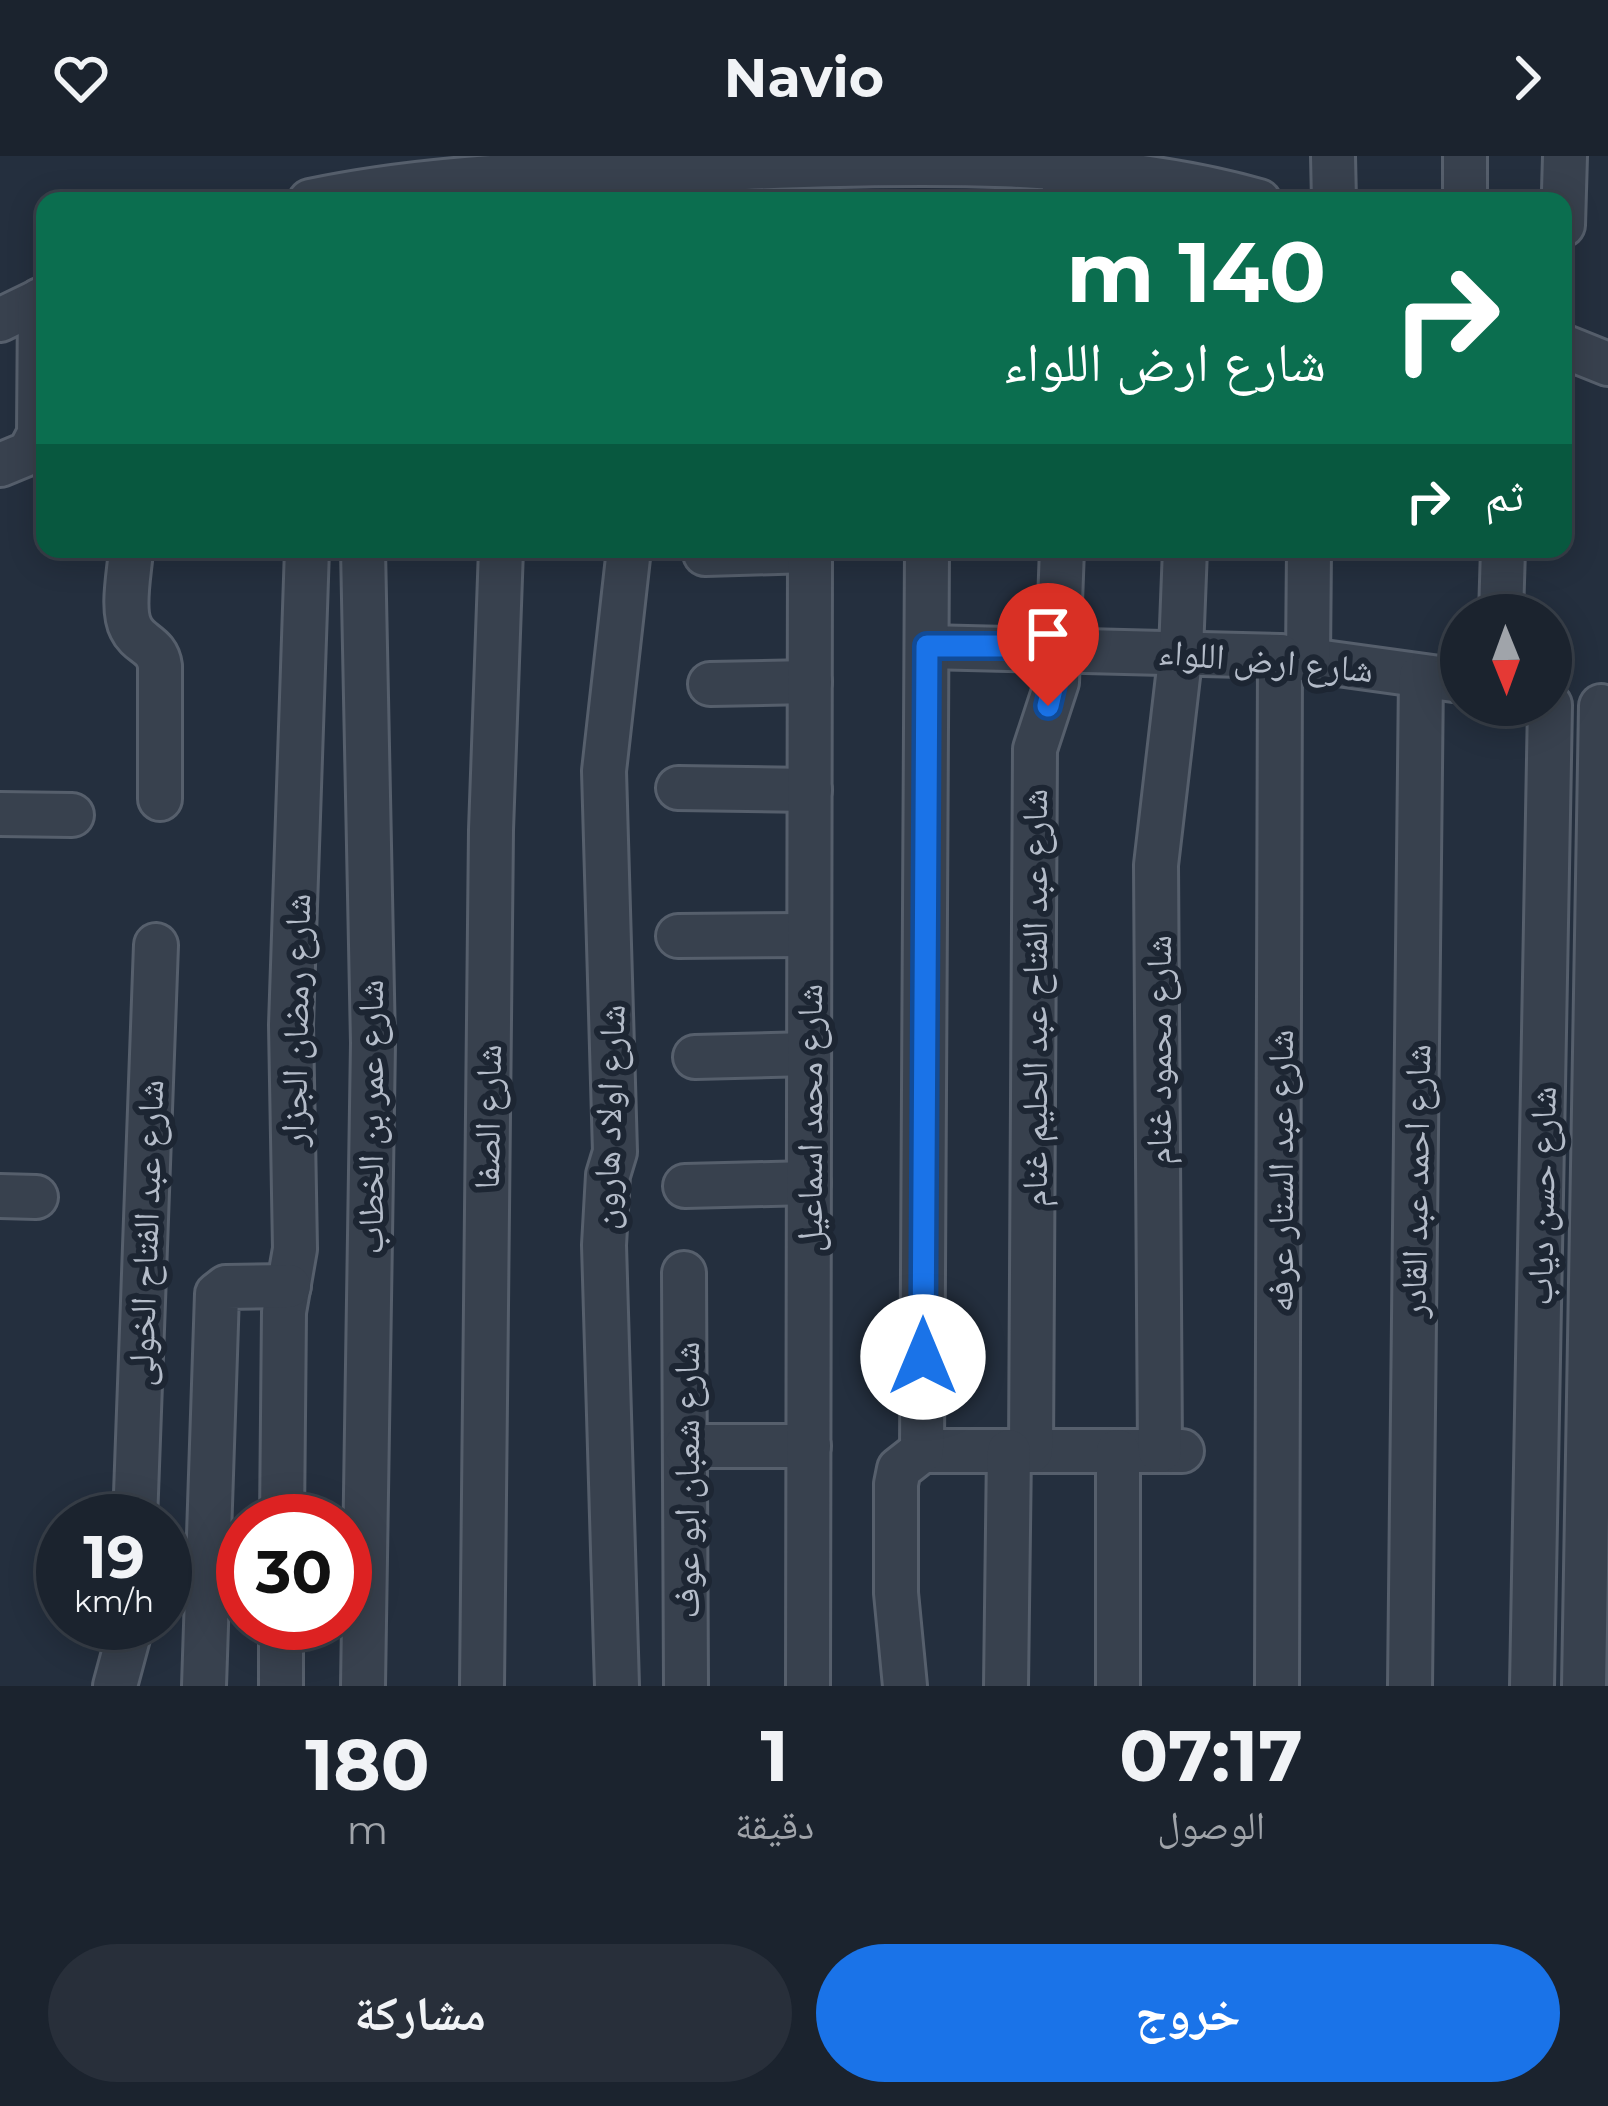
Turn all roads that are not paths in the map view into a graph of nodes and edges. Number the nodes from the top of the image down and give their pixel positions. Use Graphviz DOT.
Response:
graph roads {
  1 [pos="1333,156"];
  2 [pos="1465,156"];
  3 [pos="1565,156"];
  4 [pos="728,162"];
  5 [pos="941,170"];
  6 [pos="825,172"];
  7 [pos="1064,173"];
  8 [pos="638,175"];
  9 [pos="1192,178"];
  10 [pos="510,188"];
  11 [pos="427,192"];
  12 [pos="1233,192"];
  13 [pos="1334,192"];
  14 [pos="1465,192"];
  15 [pos="1564,192"];
  16 [pos="36,302"];
  17 [pos="0,320"];
  18 [pos="1572,350"];
  19 [pos="1608,364"];
  20 [pos="36,440"];
  21 [pos="0,465"];
  22 [pos="131,558"];
  23 [pos="308,558"];
  24 [pos="363,558"];
  25 [pos="501,558"];
  26 [pos="628,558"];
  27 [pos="810,558"];
  28 [pos="927,558"];
  29 [pos="1062,558"];
  30 [pos="1185,558"];
  31 [pos="1308,558"];
  32 [pos="1503,558"];
  33 [pos="1502,594"];
  34 [pos="927,646"];
  35 [pos="1062,646"];
  36 [pos="1181,651"];
  37 [pos="1294,658"];
  38 [pos="1440,678"];
  39 [pos="810,682"];
  40 [pos="710,684"];
  41 [pos="1572,703"];
  42 [pos="1605,707"];
  43 [pos="1440,711"];
  44 [pos="1550,726"];
  45 [pos="678,788"];
  46 [pos="810,790"];
  47 [pos="160,799"];
  48 [pos="0,814"];
  49 [pos="72,815"];
  50 [pos="809,935"];
  51 [pos="677,936"];
  52 [pos="156,945"];
  53 [pos="809,1054"];
  54 [pos="695,1057"];
  55 [pos="809,1183"];
  56 [pos="686,1186"];
  57 [pos="684,1274"];
  58 [pos="289,1286"];
  59 [pos="686,1446"];
  60 [pos="809,1446"];
  61 [pos="922,1451"];
  62 [pos="1020,1451"];
  63 [pos="1118,1451"];
  64 [pos="136,1494"];
  65 [pos="282,1494"];
  66 [pos="124,1650"];
  67 [pos="281,1650"];
  68 [pos="115,1686"];
  69 [pos="205,1686"];
  70 [pos="281,1686"];
  71 [pos="363,1686"];
  72 [pos="482,1686"];
  73 [pos="617,1686"];
  74 [pos="686,1686"];
  75 [pos="808,1686"];
  76 [pos="905,1686"];
  77 [pos="1006,1686"];
  78 [pos="1118,1686"];
  79 [pos="1277,1686"];
  80 [pos="1410,1686"];
  81 [pos="1532,1686"];
  82 [pos="1584,1686"];
  1 -- 13 [label="street"];
  2 -- 14 [label="street"];
  3 -- 15 [label="street"];
  4 -- 6 [label="street"];
  4 -- 8 [label="street"];
  5 -- 6 [label="street"];
  5 -- 7 [label="street"];
  7 -- 9 [label="street"];
  8 -- 10 [label="street"];
  9 -- 12 [label="street"];
  10 -- 11 [label="street"];
  16 -- 17 [label="street"];
  18 -- 19 [label="street"];
  20 -- 21 [label="street"];
  22 -- 47 [label="street"];
  23 -- 58 [label="street, شارع رمضان الجزار"];
  24 -- 71 [label="street, شارع عمر بن الخطاب"];
  25 -- 72 [label="street, شارع الصفا"];
  26 -- 73 [label="street, شارع اولاد هارون"];
  27 -- 39 [label="street, شارع محمد اسماعيل"];
  28 -- 34 [label="street"];
  29 -- 35 [label="street, شارع عبد الفتاح عبد الحليم غنام"];
  30 -- 36 [label="street, شارع محمود غنام"];
  31 -- 37 [label="street, شارع عبد الستار عرفه"];
  32 -- 33 [label="street"];
  34 -- 35 [label="street, شارع ارض اللواء"];
  34 -- 61 [label="street"];
  35 -- 36 [label="street, شارع ارض اللواء"];
  35 -- 62 [label="street, شارع عبد الفتاح عبد الحليم غنام"];
  36 -- 37 [label="street, شارع ارض اللواء"];
  36 -- 63 [label="street, شارع محمود غنام"];
  37 -- 38 [label="street, شارع ارض اللواء"];
  37 -- 79 [label="street, شارع عبد الستار عرفه"];
  39 -- 40 [label="street"];
  39 -- 46 [label="street, شارع محمد اسماعيل"];
  41 -- 42 [label="street"];
  42 -- 82 [label="street"];
  43 -- 80 [label="street, شارع احمد عبد القادر"];
  44 -- 81 [label="street, شارع حسن دياب"];
  45 -- 46 [label="street"];
  46 -- 50 [label="street, شارع محمد اسماعيل"];
  48 -- 49 [label="street"];
  50 -- 51 [label="street"];
  50 -- 53 [label="street, شارع محمد اسماعيل"];
  52 -- 64 [label="street, شارع عبد الفتاح الخولى"];
  53 -- 54 [label="street"];
  53 -- 55 [label="street, شارع محمد اسماعيل"];
  55 -- 56 [label="street"];
  55 -- 60 [label="street, شارع محمد اسماعيل"];
  57 -- 59 [label="street, شارع شعبان ابو عوف"];
  58 -- 65 [label="street, شارع رمضان الجزار"];
  58 -- 69 [label="street"];
  59 -- 60 [label="street"];
  59 -- 74 [label="street, شارع شعبان ابو عوف"];
  60 -- 75 [label="street, شارع محمد اسماعيل"];
  61 -- 62 [label="street"];
  61 -- 76 [label="street"];
  62 -- 63 [label="street"];
  62 -- 77 [label="street, شارع عبد الفتاح عبد الحليم غنام"];
  63 -- 78 [label="street"];
  66 -- 68 [label="street"];
  67 -- 70 [label="street"];
}
